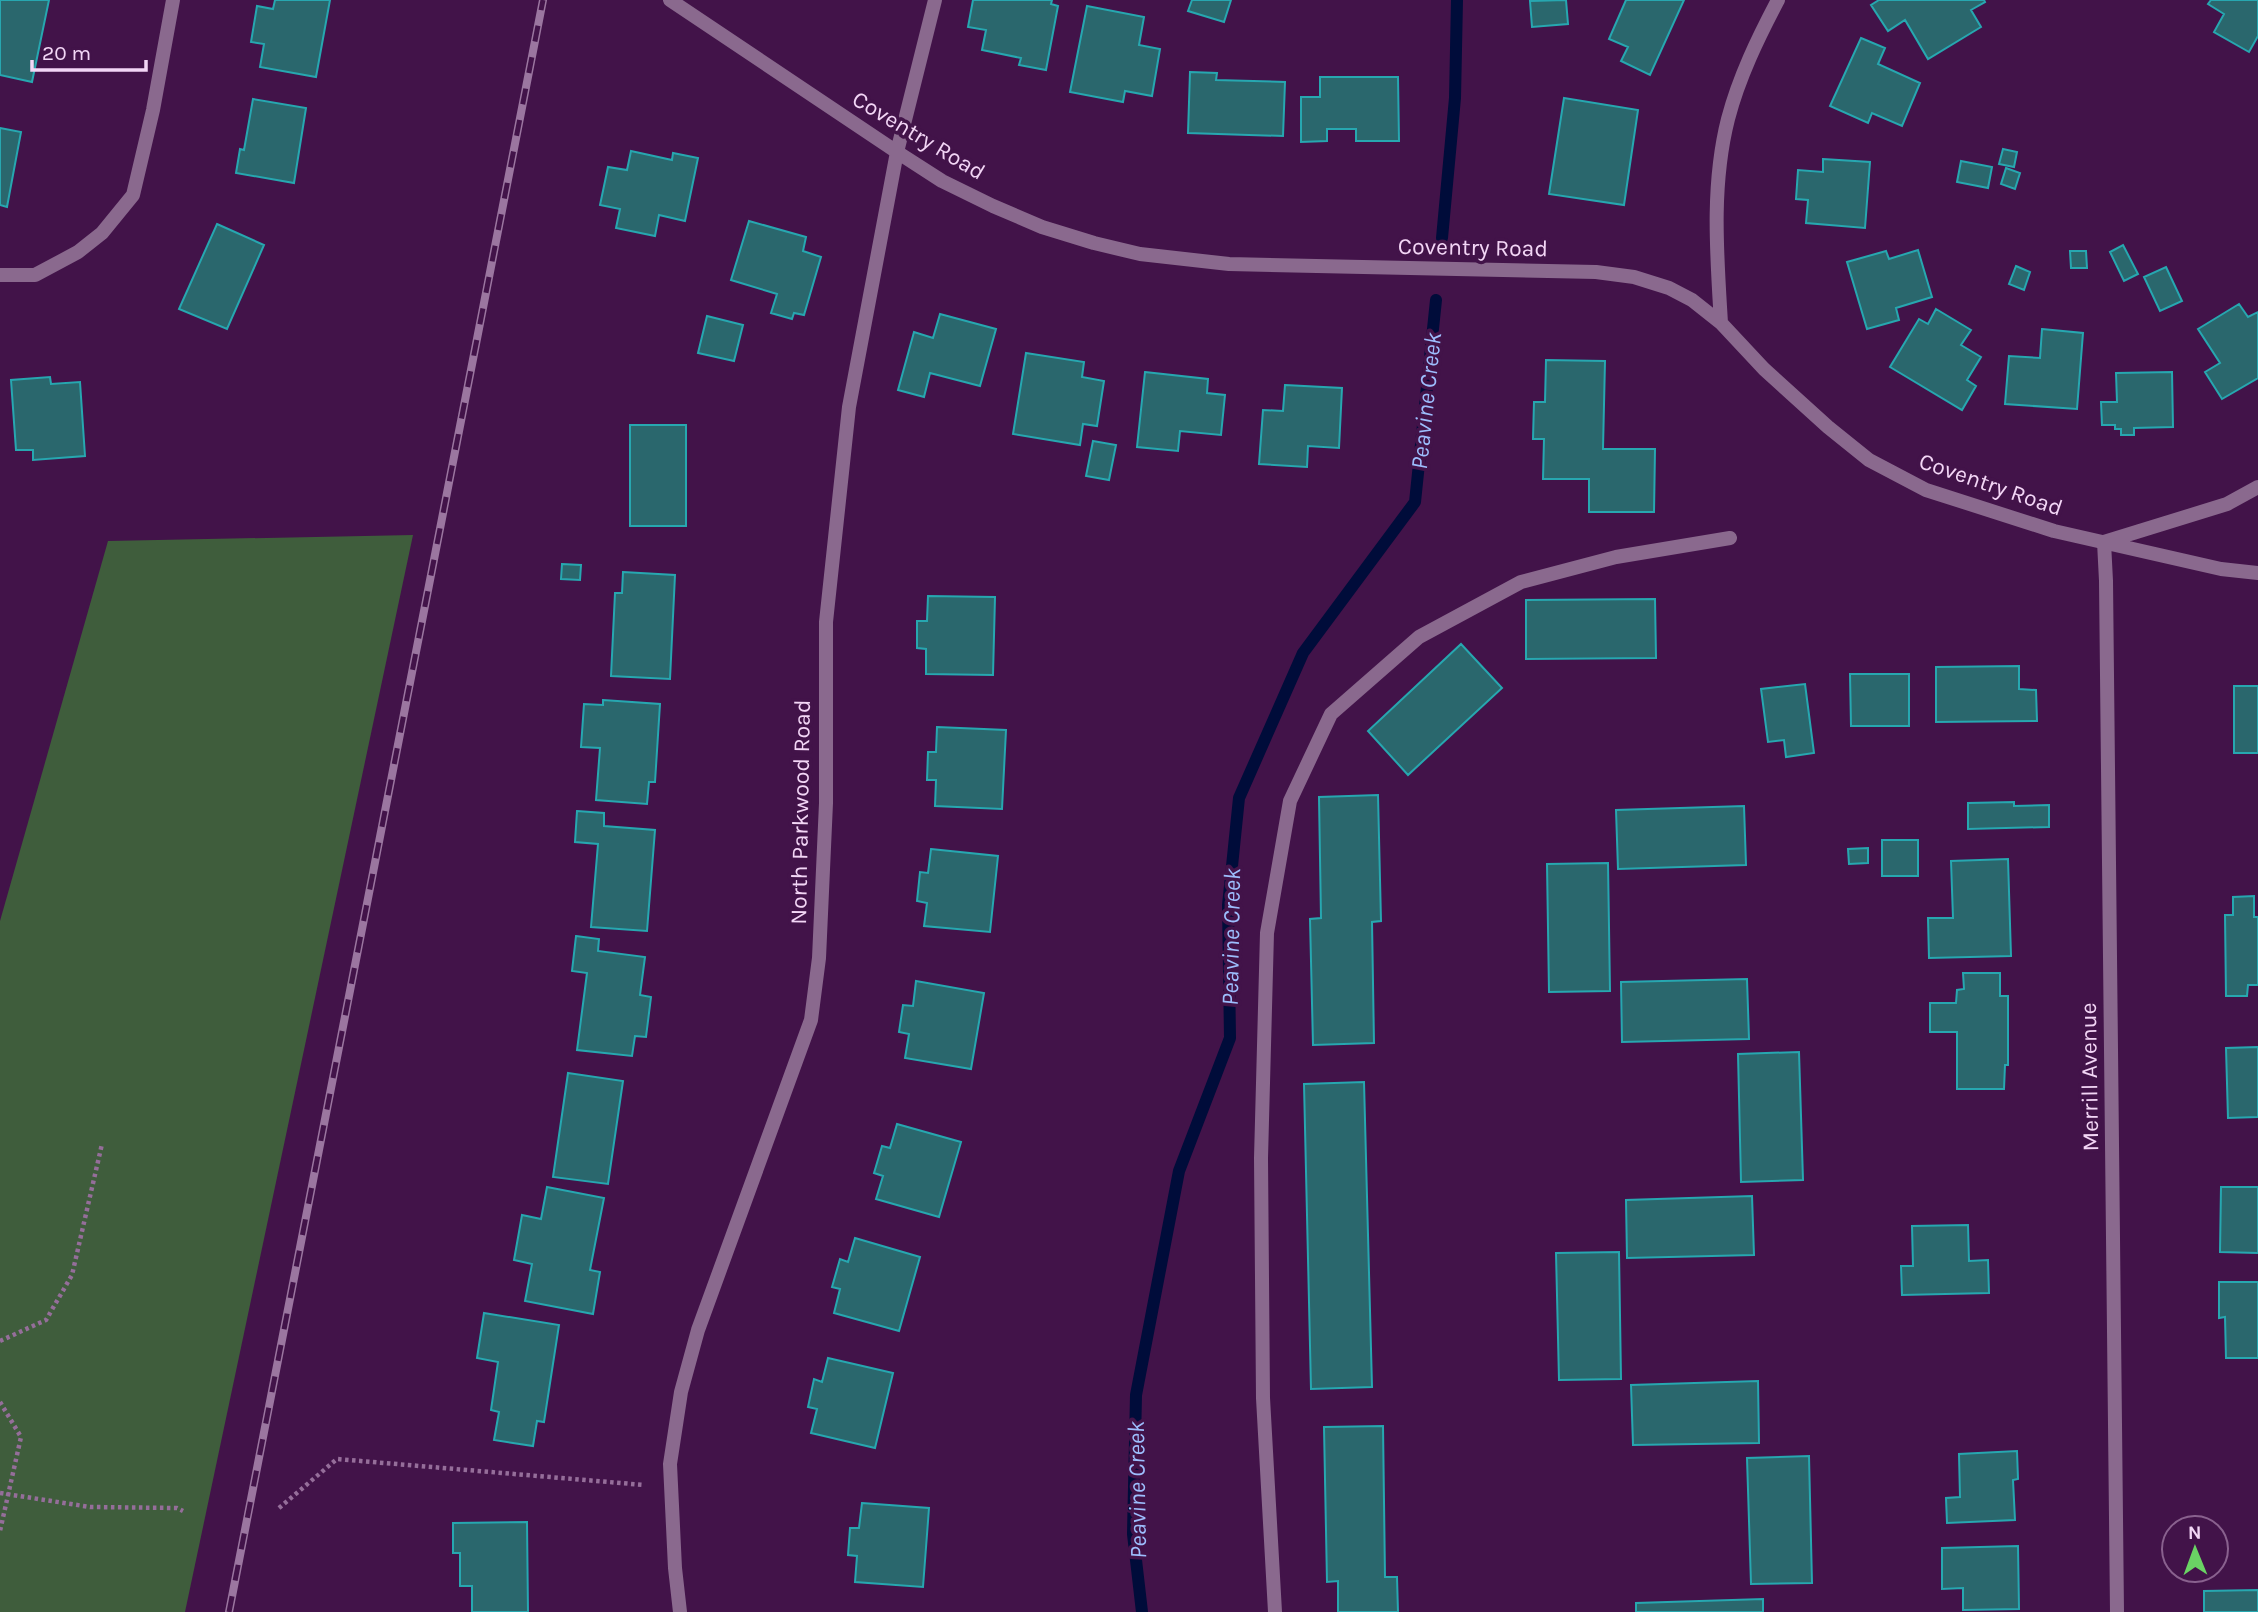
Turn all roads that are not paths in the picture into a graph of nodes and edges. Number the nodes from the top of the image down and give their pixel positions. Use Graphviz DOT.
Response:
graph roads {
  1 [pos="173,0"];
  2 [pos="670,0"];
  3 [pos="935,0"];
  4 [pos="1778,0"];
  5 [pos="897,152"];
  6 [pos="0,275"];
  7 [pos="1721,323"];
  8 [pos="2258,487"];
  9 [pos="1730,538"];
  10 [pos="2104,542"];
  11 [pos="2258,573"];
  12 [pos="680,1612"];
  13 [pos="1275,1612"];
  14 [pos="2117,1612"];
  1 -- 6 [label="street"];
  2 -- 5 [label="street, Coventry Road"];
  3 -- 5 [label="street, North Parkwood Road"];
  4 -- 7 [label="street"];
  5 -- 7 [label="street, Coventry Road"];
  5 -- 12 [label="street, North Parkwood Road"];
  7 -- 10 [label="street, Coventry Road"];
  8 -- 10 [label="street"];
  9 -- 13 [label="street"];
  10 -- 11 [label="street, Coventry Road"];
  10 -- 14 [label="street, Merrill Avenue"];
}
